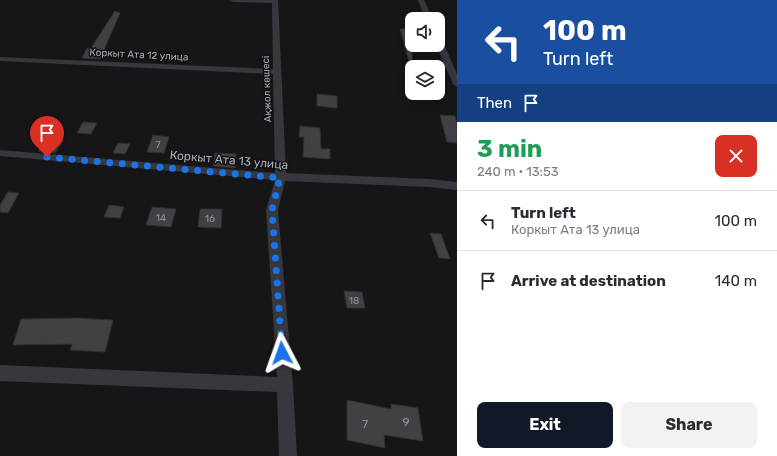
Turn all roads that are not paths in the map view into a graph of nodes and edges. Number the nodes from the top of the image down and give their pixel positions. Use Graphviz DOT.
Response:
graph roads {
  1 [pos="232,0"];
  2 [pos="275,0"];
  3 [pos="421,0"];
  4 [pos="426,12"];
  5 [pos="443,52"];
  6 [pos="0,58"];
  7 [pos="276,72"];
  8 [pos="457,84"];
  9 [pos="0,153"];
  10 [pos="280,178"];
  11 [pos="457,186"];
  12 [pos="0,373"];
  13 [pos="285,385"];
  14 [pos="288,456"];
  1 -- 2 [label="street"];
  2 -- 7 [label="street, Ақжол көшесі"];
  3 -- 4 [label="street"];
  5 -- 8 [label="street"];
  6 -- 7 [label="street, Коркыт Ата 12 улица"];
  7 -- 10 [label="street, Ақжол көшесі"];
  9 -- 10 [label="street, Коркыт Ата 13 улица"];
  10 -- 11 [label="street, Коркыт Ата 13 улица"];
  10 -- 13 [label="street, Ақжол көшесі"];
  12 -- 13 [label="street"];
  13 -- 14 [label="street, Ақжол көшесі"];
}
